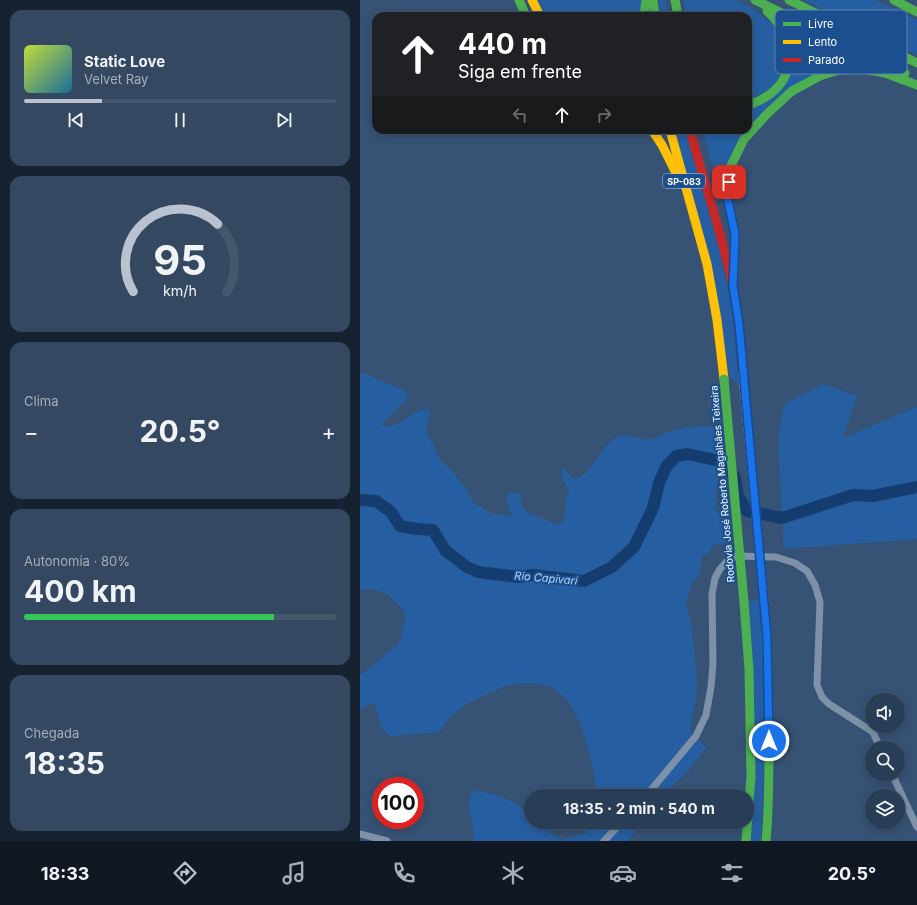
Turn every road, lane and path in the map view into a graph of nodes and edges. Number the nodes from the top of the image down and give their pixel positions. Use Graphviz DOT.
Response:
graph roads {
  1 [pos="519,0"];
  2 [pos="532,0"];
  3 [pos="646,0"];
  4 [pos="653,0"];
  5 [pos="672,0"];
  6 [pos="675,0"];
  7 [pos="754,0"];
  8 [pos="789,0"];
  9 [pos="894,0"];
  10 [pos="775,10"];
  11 [pos="810,10"];
  12 [pos="524,12"];
  13 [pos="538,12"];
  14 [pos="644,12"];
  15 [pos="654,12"];
  16 [pos="673,12"];
  17 [pos="677,12"];
  18 [pos="917,12"];
  19 [pos="775,17"];
  20 [pos="907,57"];
  21 [pos="917,62"];
  22 [pos="786,74"];
  23 [pos="826,74"];
  24 [pos="887,74"];
  25 [pos="907,74"];
  26 [pos="917,79"];
  27 [pos="917,86"];
  28 [pos="752,103"];
  29 [pos="752,130"];
  30 [pos="655,134"];
  31 [pos="671,134"];
  32 [pos="691,134"];
  33 [pos="749,134"];
  34 [pos="699,231"];
  35 [pos="733,286"];
  36 [pos="877,741"];
  37 [pos="895,781"];
  38 [pos="652,789"];
  39 [pos="917,827"];
  40 [pos="615,829"];
  41 [pos="360,834"];
  42 [pos="387,841"];
  43 [pos="604,841"];
  44 [pos="746,841"];
  45 [pos="766,841"];
  1 -- 12 [label="highway"];
  2 -- 13 [label="highway"];
  3 -- 14 [label="highway"];
  4 -- 15 [label="highway"];
  5 -- 16 [label="highway"];
  6 -- 17 [label="highway"];
  7 -- 10 [label="highway"];
  7 -- 19 [label="highway"];
  8 -- 11 [label="highway"];
  9 -- 18 [label="highway"];
  20 -- 21 [label="highway"];
  22 -- 28 [label="highway"];
  23 -- 29 [label="highway"];
  24 -- 27 [label="highway"];
  25 -- 26 [label="highway"];
  30 -- 34 [label="highway"];
  31 -- 34 [label="highway, Rodovia José Roberto Magalhães Teixeira / SP-083"];
  32 -- 35 [label="highway, SP-083"];
  33 -- 35 [label="highway"];
  34 -- 44 [label="highway, Rodovia José Roberto Magalhães Teixeira / SP-083, bridge"];
  35 -- 45 [label="highway, SP-083, bridge"];
  36 -- 38 [label="street"];
  37 -- 39 [label="street"];
  40 -- 43 [label="street"];
  41 -- 42 [label="street"];
}
